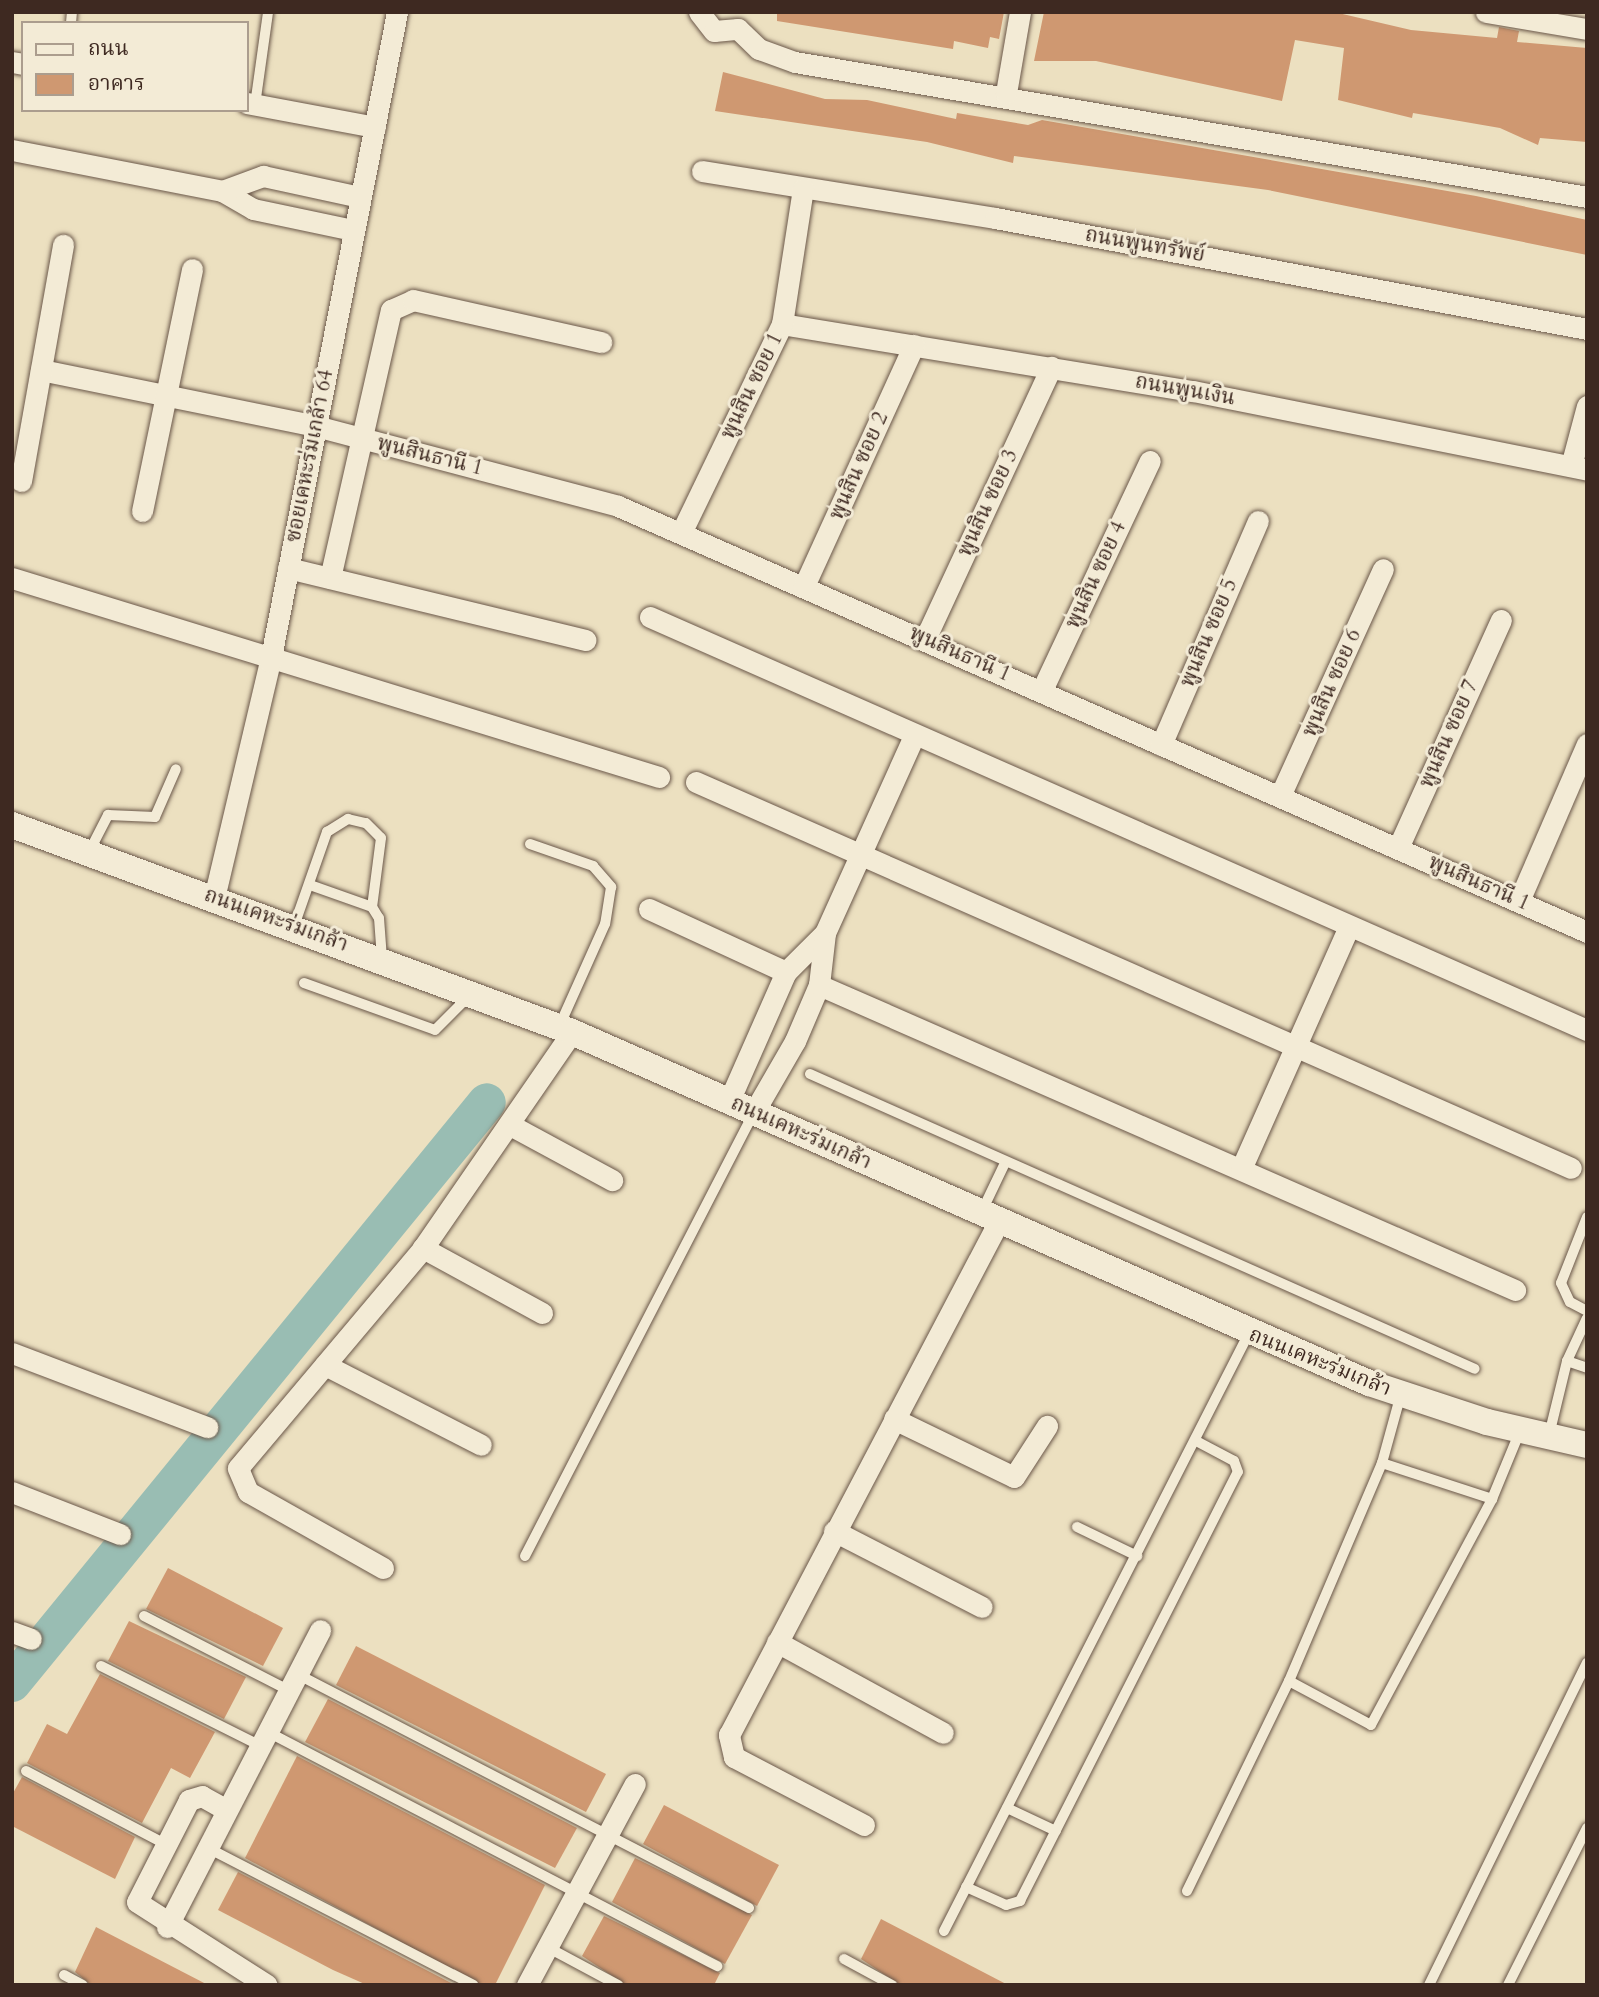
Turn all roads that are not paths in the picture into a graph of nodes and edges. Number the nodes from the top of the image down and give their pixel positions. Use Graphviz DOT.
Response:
graph roads {
  1 [pos="268,12"];
  2 [pos="397,12"];
  3 [pos="699,12"];
  4 [pos="1020,12"];
  5 [pos="1486,12"];
  6 [pos="741,20"];
  7 [pos="1587,29"];
  8 [pos="1006,93"];
  9 [pos="251,104"];
  10 [pos="375,127"];
  11 [pos="12,150"];
  12 [pos="702,171"];
  13 [pos="803,188"];
  14 [pos="222,191"];
  15 [pos="360,197"];
  16 [pos="1587,197"];
  17 [pos="353,230"];
  18 [pos="63,245"];
  19 [pos="192,269"];
  20 [pos="782,324"];
  21 [pos="1587,330"];
  22 [pos="601,342"];
  23 [pos="914,345"];
  24 [pos="1051,367"];
  25 [pos="41,370"];
  26 [pos="166,395"];
  27 [pos="1587,406"];
  28 [pos="316,426"];
  29 [pos="357,438"];
  30 [pos="1150,461"];
  31 [pos="1579,468"];
  32 [pos="21,481"];
  33 [pos="142,511"];
  34 [pos="1258,521"];
  35 [pos="681,533"];
  36 [pos="288,568"];
  37 [pos="1383,569"];
  38 [pos="12,578"];
  39 [pos="330,578"];
  40 [pos="804,586"];
  41 [pos="650,617"];
  42 [pos="1501,620"];
  43 [pos="925,639"];
  44 [pos="585,640"];
  45 [pos="270,662"];
  46 [pos="1042,690"];
  47 [pos="914,736"];
  48 [pos="1161,744"];
  49 [pos="1587,744"];
  50 [pos="176,769"];
  51 [pos="659,776"];
  52 [pos="696,782"];
  53 [pos="1280,796"];
  54 [pos="12,825"];
  55 [pos="530,844"];
  56 [pos="1398,848"];
  57 [pos="89,853"];
  58 [pos="862,853"];
  59 [pos="310,885"];
  60 [pos="214,898"];
  61 [pos="1519,901"];
  62 [pos="372,907"];
  63 [pos="649,909"];
  64 [pos="294,926"];
  65 [pos="1349,926"];
  66 [pos="1587,932"];
  67 [pos="825,933"];
  68 [pos="382,959"];
  69 [pos="786,972"];
  70 [pos="304,984"];
  71 [pos="819,985"];
  72 [pos="471,993"];
  73 [pos="776,996"];
  74 [pos="809,1010"];
  75 [pos="565,1029"];
  76 [pos="1587,1031"];
  77 [pos="1296,1044"];
  78 [pos="810,1074"];
  79 [pos="729,1101"];
  80 [pos="754,1112"];
  81 [pos="512,1126"];
  82 [pos="1005,1163"];
  83 [pos="1241,1168"];
  84 [pos="1571,1168"];
  85 [pos="612,1180"];
  86 [pos="990,1217"];
  87 [pos="1587,1217"];
  88 [pos="423,1248"];
  89 [pos="1515,1290"];
  90 [pos="1587,1311"];
  91 [pos="542,1313"];
  92 [pos="1587,1318"];
  93 [pos="1249,1334"];
  94 [pos="12,1353"];
  95 [pos="1567,1361"];
  96 [pos="325,1365"];
  97 [pos="1587,1368"];
  98 [pos="1475,1369"];
  99 [pos="1401,1394"];
  100 [pos="894,1419"];
  101 [pos="1047,1426"];
  102 [pos="207,1427"];
  103 [pos="1520,1431"];
  104 [pos="1549,1438"];
  105 [pos="1196,1441"];
  106 [pos="481,1445"];
  107 [pos="1587,1445"];
  108 [pos="1382,1463"];
  109 [pos="12,1492"];
  110 [pos="1492,1499"];
  111 [pos="1077,1527"];
  112 [pos="834,1531"];
  113 [pos="120,1534"];
  114 [pos="525,1556"];
  115 [pos="1137,1556"];
  116 [pos="383,1568"];
  117 [pos="982,1607"];
  118 [pos="144,1616"];
  119 [pos="320,1630"];
  120 [pos="777,1642"];
  121 [pos="1587,1663"];
  122 [pos="101,1666"];
  123 [pos="1289,1681"];
  124 [pos="292,1682"];
  125 [pos="943,1733"];
  126 [pos="262,1738"];
  127 [pos="26,1771"];
  128 [pos="635,1784"];
  129 [pos="1007,1808"];
  130 [pos="225,1809"];
  131 [pos="864,1825"];
  132 [pos="1587,1828"];
  133 [pos="1056,1831"];
  134 [pos="607,1837"];
  135 [pos="163,1843"];
  136 [pos="206,1847"];
  137 [pos="967,1887"];
  138 [pos="1187,1891"];
  139 [pos="577,1893"];
  140 [pos="749,1908"];
  141 [pos="167,1927"];
  142 [pos="944,1931"];
  143 [pos="547,1947"];
  144 [pos="844,1959"];
  145 [pos="716,1966"];
  146 [pos="64,1975"];
  147 [pos="253,1981"];
  148 [pos="83,1985"];
  149 [pos="473,1985"];
  150 [pos="527,1985"];
  151 [pos="618,1985"];
  152 [pos="892,1985"];
  153 [pos="1429,1985"];
  154 [pos="1508,1985"];
  1 -- 9 [label="lane"];
  2 -- 10 [label="street, ซอยเคหะร่มเกล้า 64"];
  3 -- 6 [label="street"];
  4 -- 8 [label="street"];
  5 -- 7 [label="street"];
  6 -- 8 [label="street"];
  8 -- 16 [label="street"];
  9 -- 10 [label="street"];
  10 -- 15 [label="street, ซอยเคหะร่มเกล้า 64"];
  11 -- 14 [label="street"];
  12 -- 13 [label="street, ถนนพูนทรัพย์"];
  13 -- 20 [label="street, พูนสิน ซอย 1"];
  13 -- 21 [label="street, ถนนพูนทรัพย์"];
  14 -- 15 [label="street"];
  14 -- 17 [label="street"];
  15 -- 17 [label="street, ซอยเคหะร่มเกล้า 64"];
  17 -- 28 [label="street, ซอยเคหะร่มเกล้า 64"];
  18 -- 25 [label="street"];
  19 -- 26 [label="street"];
  20 -- 23 [label="street, ถนนพูนเงิน"];
  20 -- 35 [label="street, พูนสิน ซอย 1"];
  22 -- 29 [label="street"];
  23 -- 24 [label="street, ถนนพูนเงิน"];
  23 -- 40 [label="street, พูนสิน ซอย 2"];
  24 -- 31 [label="street, ถนนพูนเงิน"];
  24 -- 43 [label="street, พูนสิน ซอย 3"];
  25 -- 26 [label="street, พูนสินธานี 1"];
  25 -- 32 [label="street"];
  26 -- 28 [label="street, พูนสินธานี 1"];
  26 -- 33 [label="street"];
  27 -- 31 [label="street"];
  28 -- 29 [label="street, พูนสินธานี 1"];
  28 -- 36 [label="street, ซอยเคหะร่มเกล้า 64"];
  29 -- 35 [label="street, พูนสินธานี 1"];
  29 -- 39 [label="street"];
  30 -- 46 [label="street, พูนสิน ซอย 4"];
  34 -- 48 [label="street, พูนสิน ซอย 5"];
  35 -- 40 [label="street, พูนสินธานี 1"];
  36 -- 39 [label="street"];
  36 -- 45 [label="street, ซอยเคหะร่มเกล้า 64"];
  37 -- 53 [label="street, พูนสิน ซอย 6"];
  38 -- 45 [label="street"];
  39 -- 44 [label="street"];
  40 -- 43 [label="street, พูนสินธานี 1"];
  41 -- 47 [label="street"];
  42 -- 56 [label="street, พูนสิน ซอย 7"];
  43 -- 46 [label="street, พูนสินธานี 1"];
  45 -- 51 [label="street"];
  45 -- 60 [label="street, ซอยเคหะร่มเกล้า 64"];
  46 -- 48 [label="street, พูนสินธานี 1"];
  47 -- 58 [label="street"];
  47 -- 65 [label="street"];
  48 -- 53 [label="street, พูนสินธานี 1"];
  49 -- 61 [label="street"];
  50 -- 57 [label="lane"];
  52 -- 58 [label="street"];
  53 -- 56 [label="street, พูนสินธานี 1"];
  54 -- 57 [label="street, ถนนเคหะร่มเกล้า"];
  55 -- 75 [label="lane"];
  56 -- 61 [label="street, พูนสินธานี 1"];
  57 -- 60 [label="street, ถนนเคหะร่มเกล้า"];
  58 -- 67 [label="street"];
  58 -- 77 [label="street"];
  59 -- 62 [label="lane"];
  59 -- 62 [label="lane"];
  59 -- 64 [label="lane"];
  60 -- 64 [label="street, ถนนเคหะร่มเกล้า"];
  61 -- 66 [label="street, พูนสินธานี 1"];
  62 -- 68 [label="lane"];
  63 -- 69 [label="street"];
  64 -- 68 [label="street, ถนนเคหะร่มเกล้า"];
  65 -- 76 [label="street"];
  65 -- 77 [label="street"];
  67 -- 69 [label="street"];
  67 -- 71 [label="street"];
  68 -- 72 [label="street, ถนนเคหะร่มเกล้า"];
  69 -- 73 [label="street"];
  70 -- 72 [label="lane"];
  71 -- 74 [label="street"];
  71 -- 83 [label="street"];
  72 -- 75 [label="street, ถนนเคหะร่มเกล้า"];
  73 -- 74 [label="street"];
  73 -- 79 [label="street"];
  74 -- 80 [label="street"];
  75 -- 79 [label="street, ถนนเคหะร่มเกล้า"];
  75 -- 81 [label="street"];
  77 -- 83 [label="street"];
  77 -- 84 [label="street"];
  78 -- 82 [label="lane"];
  79 -- 80 [label="street, ถนนเคหะร่มเกล้า"];
  80 -- 86 [label="street, ถนนเคหะร่มเกล้า"];
  80 -- 114 [label="lane"];
  81 -- 85 [label="street"];
  81 -- 88 [label="street"];
  82 -- 86 [label="lane"];
  82 -- 98 [label="lane"];
  83 -- 89 [label="street"];
  86 -- 93 [label="street, ถนนเคหะร่มเกล้า"];
  86 -- 100 [label="street"];
  87 -- 90 [label="lane"];
  88 -- 91 [label="street"];
  88 -- 96 [label="street"];
  92 -- 95 [label="lane"];
  93 -- 99 [label="street, ถนนเคหะร่มเกล้า"];
  93 -- 105 [label="lane"];
  94 -- 102 [label="street"];
  95 -- 97 [label="lane"];
  95 -- 104 [label="lane"];
  96 -- 106 [label="street"];
  96 -- 116 [label="street"];
  99 -- 103 [label="street, ถนนเคหะร่มเกล้า"];
  99 -- 108 [label="lane"];
  100 -- 101 [label="street"];
  100 -- 112 [label="street"];
  103 -- 104 [label="street, ถนนเคหะร่มเกล้า"];
  103 -- 110 [label="lane"];
  104 -- 107 [label="street, ถนนเคหะร่มเกล้า"];
  105 -- 115 [label="lane"];
  105 -- 133 [label="lane"];
  108 -- 110 [label="lane"];
  108 -- 123 [label="lane"];
  109 -- 113 [label="street"];
  110 -- 123 [label="lane"];
  111 -- 115 [label="lane"];
  112 -- 117 [label="street"];
  112 -- 120 [label="street"];
  115 -- 129 [label="lane"];
  118 -- 124 [label="lane"];
  119 -- 124 [label="street"];
  120 -- 125 [label="street"];
  120 -- 131 [label="street"];
  121 -- 153 [label="lane"];
  122 -- 126 [label="lane"];
  123 -- 138 [label="lane"];
  124 -- 126 [label="street"];
  124 -- 134 [label="lane"];
  126 -- 130 [label="street"];
  126 -- 139 [label="lane"];
  127 -- 135 [label="lane"];
  128 -- 134 [label="street"];
  129 -- 133 [label="lane"];
  129 -- 137 [label="lane"];
  130 -- 135 [label="street"];
  130 -- 136 [label="street"];
  132 -- 154 [label="lane"];
  133 -- 137 [label="lane"];
  134 -- 139 [label="street"];
  134 -- 140 [label="lane"];
  135 -- 141 [label="street"];
  136 -- 141 [label="street"];
  136 -- 149 [label="lane"];
  137 -- 142 [label="lane"];
  139 -- 143 [label="street"];
  139 -- 145 [label="lane"];
  141 -- 147 [label="street"];
  143 -- 150 [label="street"];
  143 -- 151 [label="lane"];
  144 -- 152 [label="lane"];
  146 -- 148 [label="lane"];
}
